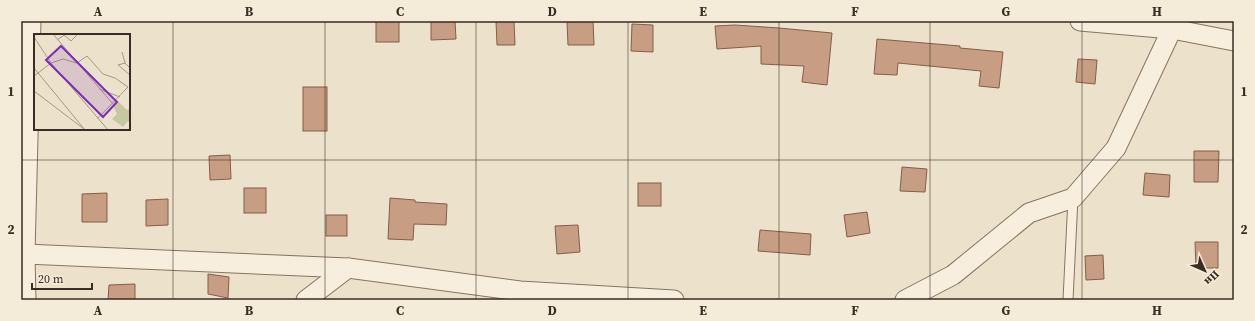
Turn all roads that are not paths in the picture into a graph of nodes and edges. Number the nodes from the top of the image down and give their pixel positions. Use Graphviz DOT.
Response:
graph roads {
  1 [pos="31,21"];
  2 [pos="1080,21"];
  3 [pos="1172,25"];
  4 [pos="1234,42"];
  5 [pos="1073,198"];
  6 [pos="26,254"];
  7 [pos="348,268"];
  8 [pos="26,300"];
  9 [pos="306,300"];
  10 [pos="674,300"];
  11 [pos="905,300"];
  12 [pos="1068,300"];
  1 -- 6 [label="street"];
  2 -- 3 [label="street"];
  3 -- 4 [label="street"];
  3 -- 5 [label="street"];
  5 -- 11 [label="street"];
  5 -- 12 [label="lane"];
  6 -- 7 [label="street"];
  6 -- 8 [label="street"];
  7 -- 9 [label="street"];
  7 -- 10 [label="street"];
}
